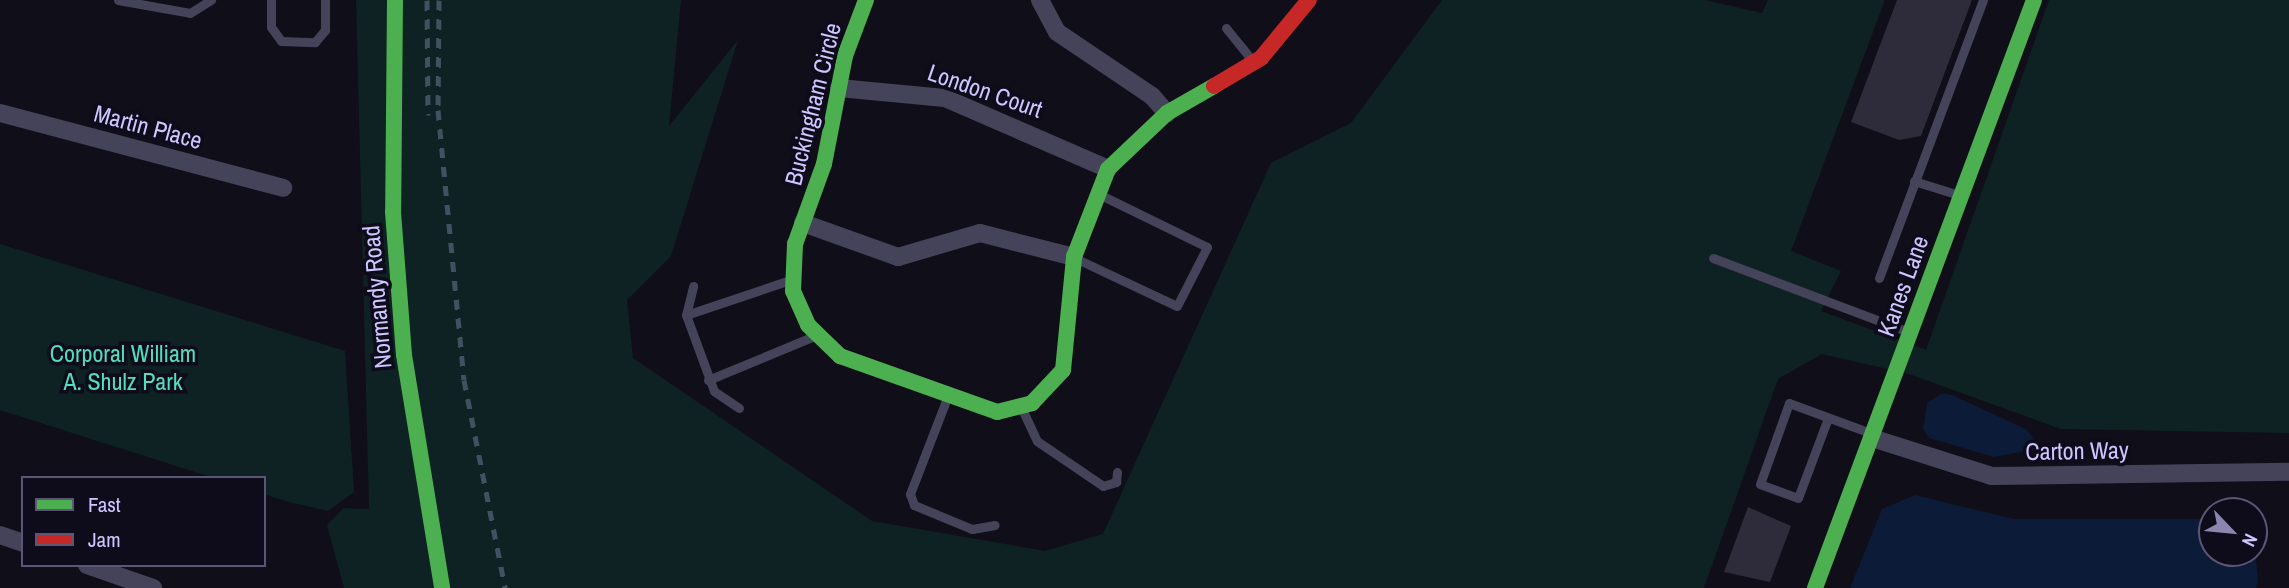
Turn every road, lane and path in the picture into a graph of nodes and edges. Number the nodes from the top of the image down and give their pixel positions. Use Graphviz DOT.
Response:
graph roads {
  1 [pos="118,0"];
  2 [pos="211,0"];
  3 [pos="271,0"];
  4 [pos="325,0"];
  5 [pos="395,0"];
  6 [pos="866,0"];
  7 [pos="1040,0"];
  8 [pos="1309,0"];
  9 [pos="1983,0"];
  10 [pos="2034,0"];
  11 [pos="1226,28"];
  12 [pos="1254,64"];
  13 [pos="839,88"];
  14 [pos="0,113"];
  15 [pos="1167,113"];
  16 [pos="1108,169"];
  17 [pos="1914,181"];
  18 [pos="283,188"];
  19 [pos="1097,193"];
  20 [pos="1961,195"];
  21 [pos="803,223"];
  22 [pos="1074,257"];
  23 [pos="1713,258"];
  24 [pos="1880,278"];
  25 [pos="791,279"];
  26 [pos="693,286"];
  27 [pos="686,315"];
  28 [pos="1911,333"];
  29 [pos="816,335"];
  30 [pos="708,380"];
  31 [pos="947,398"];
  32 [pos="1021,407"];
  33 [pos="739,408"];
  34 [pos="1828,418"];
  35 [pos="1873,436"];
  36 [pos="1118,472"];
  37 [pos="2289,472"];
  38 [pos="995,525"];
  39 [pos="0,535"];
  40 [pos="21,542"];
  41 [pos="93,567"];
  42 [pos="153,588"];
  43 [pos="442,588"];
  44 [pos="1815,588"];
  1 -- 2 [label="lane"];
  3 -- 4 [label="lane"];
  5 -- 43 [label="street, Normandy Road"];
  6 -- 13 [label="street, Buckingham Circle"];
  7 -- 15 [label="street"];
  8 -- 12 [label="street"];
  9 -- 17 [label="lane"];
  10 -- 20 [label="street, Kanes Lane"];
  11 -- 12 [label="lane"];
  12 -- 15 [label="street"];
  13 -- 16 [label="street, London Court"];
  13 -- 21 [label="street, Buckingham Circle"];
  14 -- 18 [label="street, Martin Place"];
  15 -- 16 [label="street"];
  16 -- 19 [label="street"];
  17 -- 20 [label="lane"];
  17 -- 24 [label="lane"];
  19 -- 22 [label="street"];
  19 -- 22 [label="lane"];
  20 -- 28 [label="street, Kanes Lane"];
  21 -- 22 [label="street"];
  21 -- 25 [label="street, Buckingham Circle"];
  22 -- 32 [label="street"];
  23 -- 28 [label="lane"];
  25 -- 27 [label="lane"];
  25 -- 29 [label="street"];
  26 -- 27 [label="lane"];
  27 -- 30 [label="lane"];
  28 -- 35 [label="street, Kanes Lane"];
  29 -- 30 [label="lane"];
  29 -- 31 [label="street"];
  30 -- 33 [label="lane"];
  31 -- 32 [label="street"];
  31 -- 38 [label="lane"];
  32 -- 36 [label="lane"];
  34 -- 34 [label="lane"];
  34 -- 35 [label="lane"];
  35 -- 37 [label="street, Carton Way"];
  35 -- 44 [label="street, Kanes Lane"];
  39 -- 40 [label="street"];
  41 -- 42 [label="street"];
}
